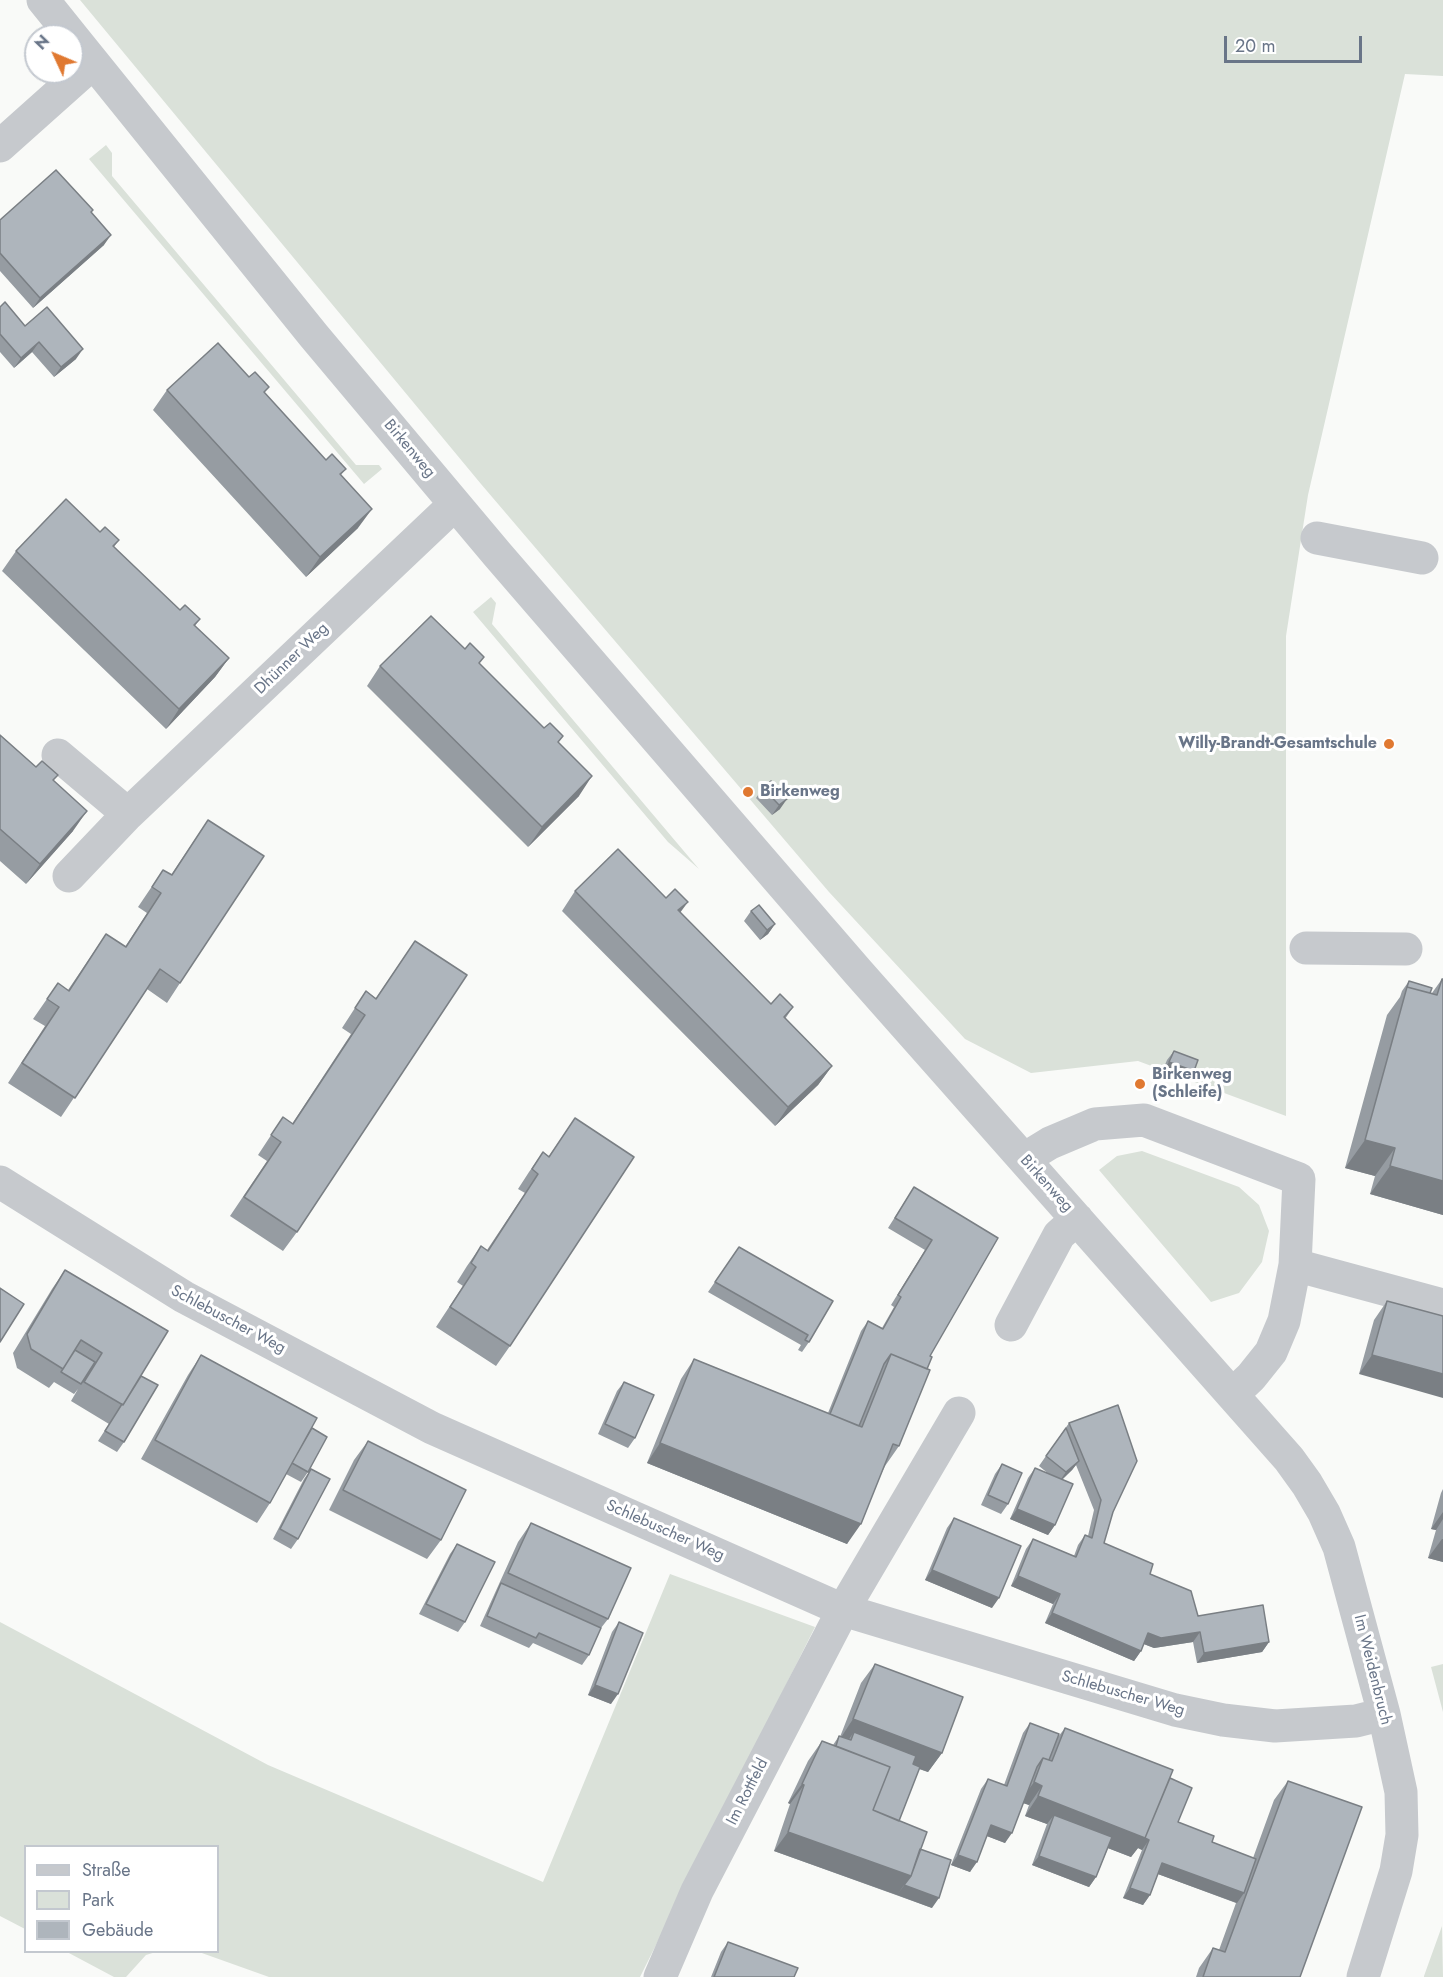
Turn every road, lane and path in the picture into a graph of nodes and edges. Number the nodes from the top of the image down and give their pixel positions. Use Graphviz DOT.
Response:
graph roads {
  1 [pos="43,0"];
  2 [pos="62,24"];
  3 [pos="84,51"];
  4 [pos="93,63"];
  5 [pos="0,146"];
  6 [pos="455,504"];
  7 [pos="1317,538"];
  8 [pos="1422,558"];
  9 [pos="58,755"];
  10 [pos="128,814"];
  11 [pos="69,876"];
  12 [pos="1306,948"];
  13 [pos="1406,949"];
  14 [pos="1024,1159"];
  15 [pos="0,1182"];
  16 [pos="1077,1219"];
  17 [pos="1295,1265"];
  18 [pos="1443,1305"];
  19 [pos="1011,1325"];
  20 [pos="1233,1394"];
  21 [pos="959,1413"];
  22 [pos="843,1610"];
  23 [pos="1384,1714"];
  24 [pos="660,1977"];
  25 [pos="1364,1977"];
  1 -- 2 [label="street, Birkenweg"];
  3 -- 4 [label="street, Birkenweg"];
  4 -- 5 [label="street"];
  4 -- 6 [label="street, Birkenweg"];
  6 -- 10 [label="street, Dhünner Weg"];
  6 -- 14 [label="street, Birkenweg"];
  7 -- 8 [label="street"];
  9 -- 10 [label="street"];
  10 -- 11 [label="street, Dhünner Weg"];
  12 -- 13 [label="street"];
  14 -- 16 [label="street, Birkenweg"];
  14 -- 17 [label="street"];
  15 -- 22 [label="street, Schlebuscher Weg"];
  16 -- 19 [label="street"];
  16 -- 20 [label="street, Birkenweg"];
  17 -- 18 [label="street"];
  17 -- 20 [label="street"];
  20 -- 23 [label="street, Im Weidenbruch"];
  21 -- 22 [label="street, Im Rottfeld"];
  22 -- 23 [label="street, Schlebuscher Weg"];
  22 -- 24 [label="street, Im Rottfeld"];
  23 -- 25 [label="street, Im Weidenbruch"];
}
